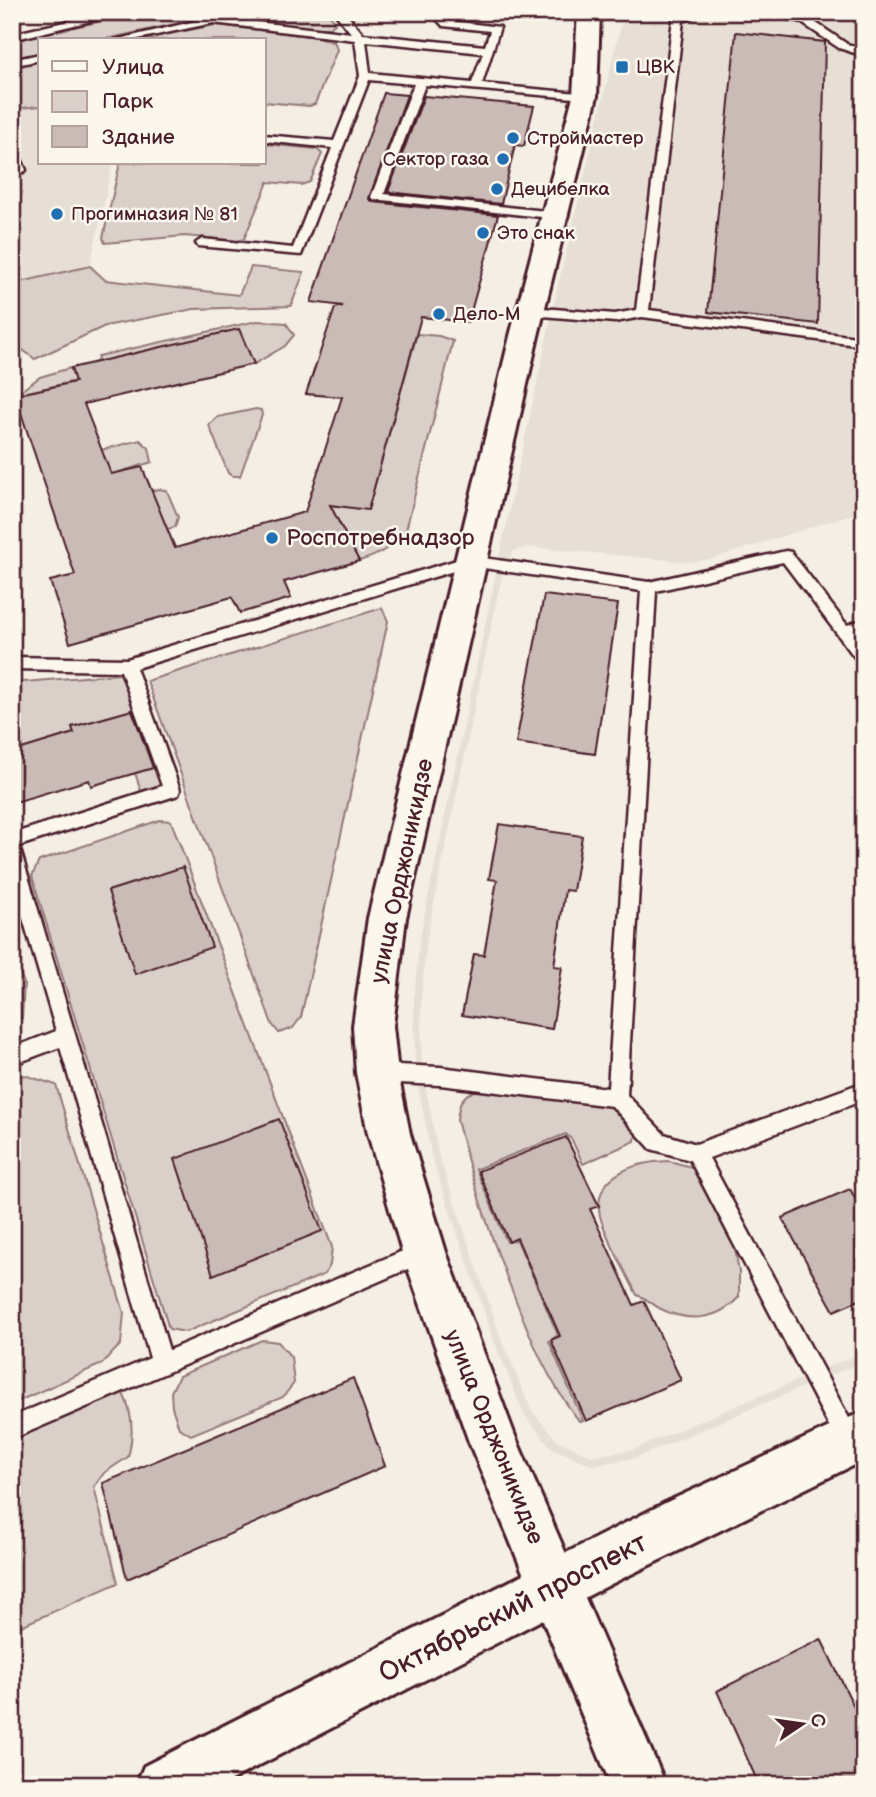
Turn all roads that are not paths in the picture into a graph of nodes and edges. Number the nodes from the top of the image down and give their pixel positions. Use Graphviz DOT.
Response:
graph roads {
  1 [pos="123,12"];
  2 [pos="339,12"];
  3 [pos="435,12"];
  4 [pos="589,12"];
  5 [pos="700,12"];
  6 [pos="754,12"];
  7 [pos="12,37"];
  8 [pos="360,37"];
  9 [pos="129,38"];
  10 [pos="489,50"];
  11 [pos="864,53"];
  12 [pos="38,57"];
  13 [pos="12,63"];
  14 [pos="365,76"];
  15 [pos="421,81"];
  16 [pos="476,87"];
  17 [pos="585,96"];
  18 [pos="266,138"];
  19 [pos="338,145"];
  20 [pos="12,152"];
  21 [pos="20,170"];
  22 [pos="556,216"];
  23 [pos="202,243"];
  24 [pos="530,311"];
  25 [pos="642,313"];
  26 [pos="864,342"];
  27 [pos="470,561"];
  28 [pos="649,587"];
  29 [pos="864,625"];
  30 [pos="843,632"];
  31 [pos="864,659"];
  32 [pos="12,663"];
  33 [pos="127,665"];
  34 [pos="12,841"];
  35 [pos="12,850"];
  36 [pos="65,1036"];
  37 [pos="12,1056"];
  38 [pos="377,1073"];
  39 [pos="864,1091"];
  40 [pos="617,1098"];
  41 [pos="696,1153"];
  42 [pos="424,1252"];
  43 [pos="162,1364"];
  44 [pos="12,1428"];
  45 [pos="856,1438"];
  46 [pos="554,1587"];
  47 [pos="163,1785"];
  48 [pos="639,1785"];
  1 -- 7 [label="lane"];
  2 -- 8 [label="lane"];
  3 -- 10 [label="lane"];
  4 -- 17 [label="main road, улица Орджоникидзе"];
  5 -- 25 [label="lane"];
  6 -- 11 [label="lane"];
  8 -- 9 [label="lane"];
  8 -- 10 [label="lane"];
  8 -- 14 [label="lane"];
  10 -- 16 [label="lane"];
  12 -- 13 [label="lane"];
  14 -- 15 [label="lane"];
  14 -- 19 [label="lane"];
  15 -- 16 [label="lane"];
  15 -- 22 [label="lane"];
  16 -- 17 [label="lane"];
  17 -- 22 [label="main road, улица Орджоникидзе"];
  18 -- 19 [label="lane"];
  19 -- 23 [label="lane"];
  20 -- 21 [label="lane"];
  22 -- 24 [label="main road, улица Орджоникидзе"];
  24 -- 25 [label="lane"];
  24 -- 27 [label="main road, улица Орджоникидзе"];
  25 -- 26 [label="lane"];
  27 -- 28 [label="lane"];
  27 -- 33 [label="lane"];
  27 -- 38 [label="main road, улица Орджоникидзе"];
  28 -- 30 [label="lane"];
  28 -- 40 [label="lane"];
  29 -- 30 [label="lane"];
  30 -- 31 [label="lane"];
  32 -- 33 [label="lane"];
  33 -- 34 [label="lane"];
  35 -- 36 [label="lane"];
  36 -- 37 [label="lane"];
  36 -- 43 [label="lane"];
  38 -- 40 [label="lane"];
  38 -- 42 [label="main road, улица Орджоникидзе"];
  39 -- 41 [label="lane"];
  40 -- 41 [label="lane"];
  41 -- 45 [label="lane"];
  42 -- 43 [label="lane"];
  42 -- 46 [label="main road, улица Орджоникидзе"];
  43 -- 44 [label="lane"];
  45 -- 46 [label="main road, Октябрьский проспект"];
  46 -- 47 [label="main road, Октябрьский проспект"];
  46 -- 48 [label="main road, улица Орджоникидзе"];
}
